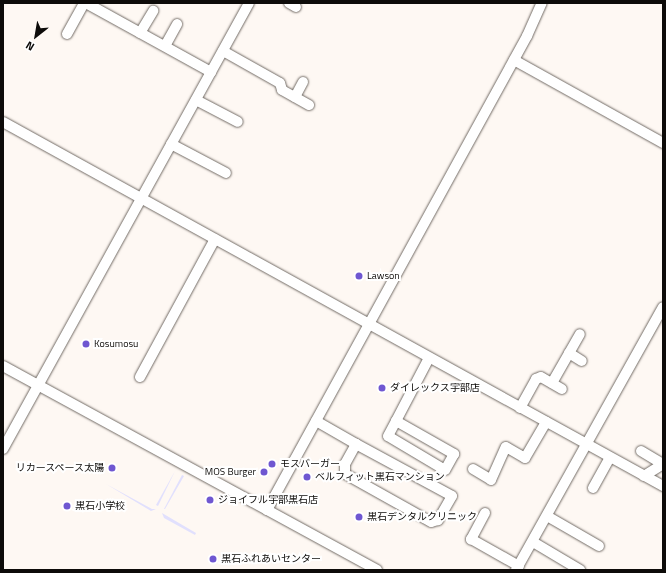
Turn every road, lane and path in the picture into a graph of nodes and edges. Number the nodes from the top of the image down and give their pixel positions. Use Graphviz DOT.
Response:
graph roads {
  1 [pos="85,3"];
  2 [pos="250,3"];
  3 [pos="542,3"];
  4 [pos="153,11"];
  5 [pos="177,24"];
  6 [pos="140,33"];
  7 [pos="67,34"];
  8 [pos="164,46"];
  9 [pos="223,51"];
  10 [pos="514,60"];
  11 [pos="211,72"];
  12 [pos="303,82"];
  13 [pos="295,97"];
  14 [pos="196,100"];
  15 [pos="309,104"];
  16 [pos="3,122"];
  17 [pos="238,122"];
  18 [pos="663,143"];
  19 [pos="171,144"];
  20 [pos="226,173"];
  21 [pos="141,198"];
  22 [pos="215,239"];
  23 [pos="663,307"];
  24 [pos="368,324"];
  25 [pos="580,334"];
  26 [pos="569,353"];
  27 [pos="429,358"];
  28 [pos="582,361"];
  29 [pos="3,366"];
  30 [pos="140,377"];
  31 [pos="552,384"];
  32 [pos="38,386"];
  33 [pos="562,389"];
  34 [pos="520,408"];
  35 [pos="396,420"];
  36 [pos="316,421"];
  37 [pos="546,422"];
  38 [pos="356,444"];
  39 [pos="586,445"];
  40 [pos="3,449"];
  41 [pos="641,451"];
  42 [pos="610,458"];
  43 [pos="663,464"];
  44 [pos="473,470"];
  45 [pos="644,476"];
  46 [pos="663,486"];
  47 [pos="593,488"];
  48 [pos="267,510"];
  49 [pos="485,513"];
  50 [pos="547,516"];
  51 [pos="533,542"];
  52 [pos="599,546"];
  53 [pos="518,568"];
  54 [pos="377,570"];
  55 [pos="580,570"];
  1 -- 6 [label="street"];
  1 -- 7 [label="street"];
  2 -- 9 [label="street"];
  3 -- 10 [label="street"];
  4 -- 6 [label="street"];
  5 -- 8 [label="street"];
  6 -- 8 [label="street"];
  8 -- 11 [label="street"];
  9 -- 11 [label="street"];
  9 -- 13 [label="street"];
  10 -- 18 [label="street"];
  10 -- 24 [label="street"];
  11 -- 14 [label="street"];
  12 -- 13 [label="street"];
  13 -- 15 [label="street"];
  14 -- 17 [label="street"];
  14 -- 19 [label="street"];
  16 -- 21 [label="street"];
  19 -- 20 [label="street"];
  19 -- 21 [label="street"];
  21 -- 22 [label="street"];
  21 -- 32 [label="street"];
  22 -- 24 [label="street"];
  22 -- 30 [label="street"];
  23 -- 39 [label="street"];
  24 -- 27 [label="street"];
  24 -- 36 [label="street"];
  25 -- 26 [label="street"];
  26 -- 28 [label="street"];
  26 -- 31 [label="street"];
  27 -- 34 [label="street"];
  27 -- 35 [label="street"];
  29 -- 32 [label="street"];
  31 -- 33 [label="street"];
  31 -- 34 [label="street"];
  32 -- 40 [label="street"];
  32 -- 48 [label="street"];
  34 -- 37 [label="street"];
  35 -- 35 [label="street"];
  36 -- 38 [label="street"];
  36 -- 48 [label="street"];
  37 -- 39 [label="street"];
  37 -- 44 [label="street"];
  38 -- 38 [label="street"];
  39 -- 42 [label="street"];
  39 -- 50 [label="street"];
  41 -- 43 [label="street"];
  42 -- 45 [label="street"];
  42 -- 47 [label="street"];
  43 -- 45 [label="street"];
  45 -- 46 [label="street"];
  48 -- 54 [label="street"];
  49 -- 53 [label="street"];
  50 -- 51 [label="street"];
  50 -- 52 [label="street"];
  51 -- 53 [label="street"];
  51 -- 55 [label="street"];
}
